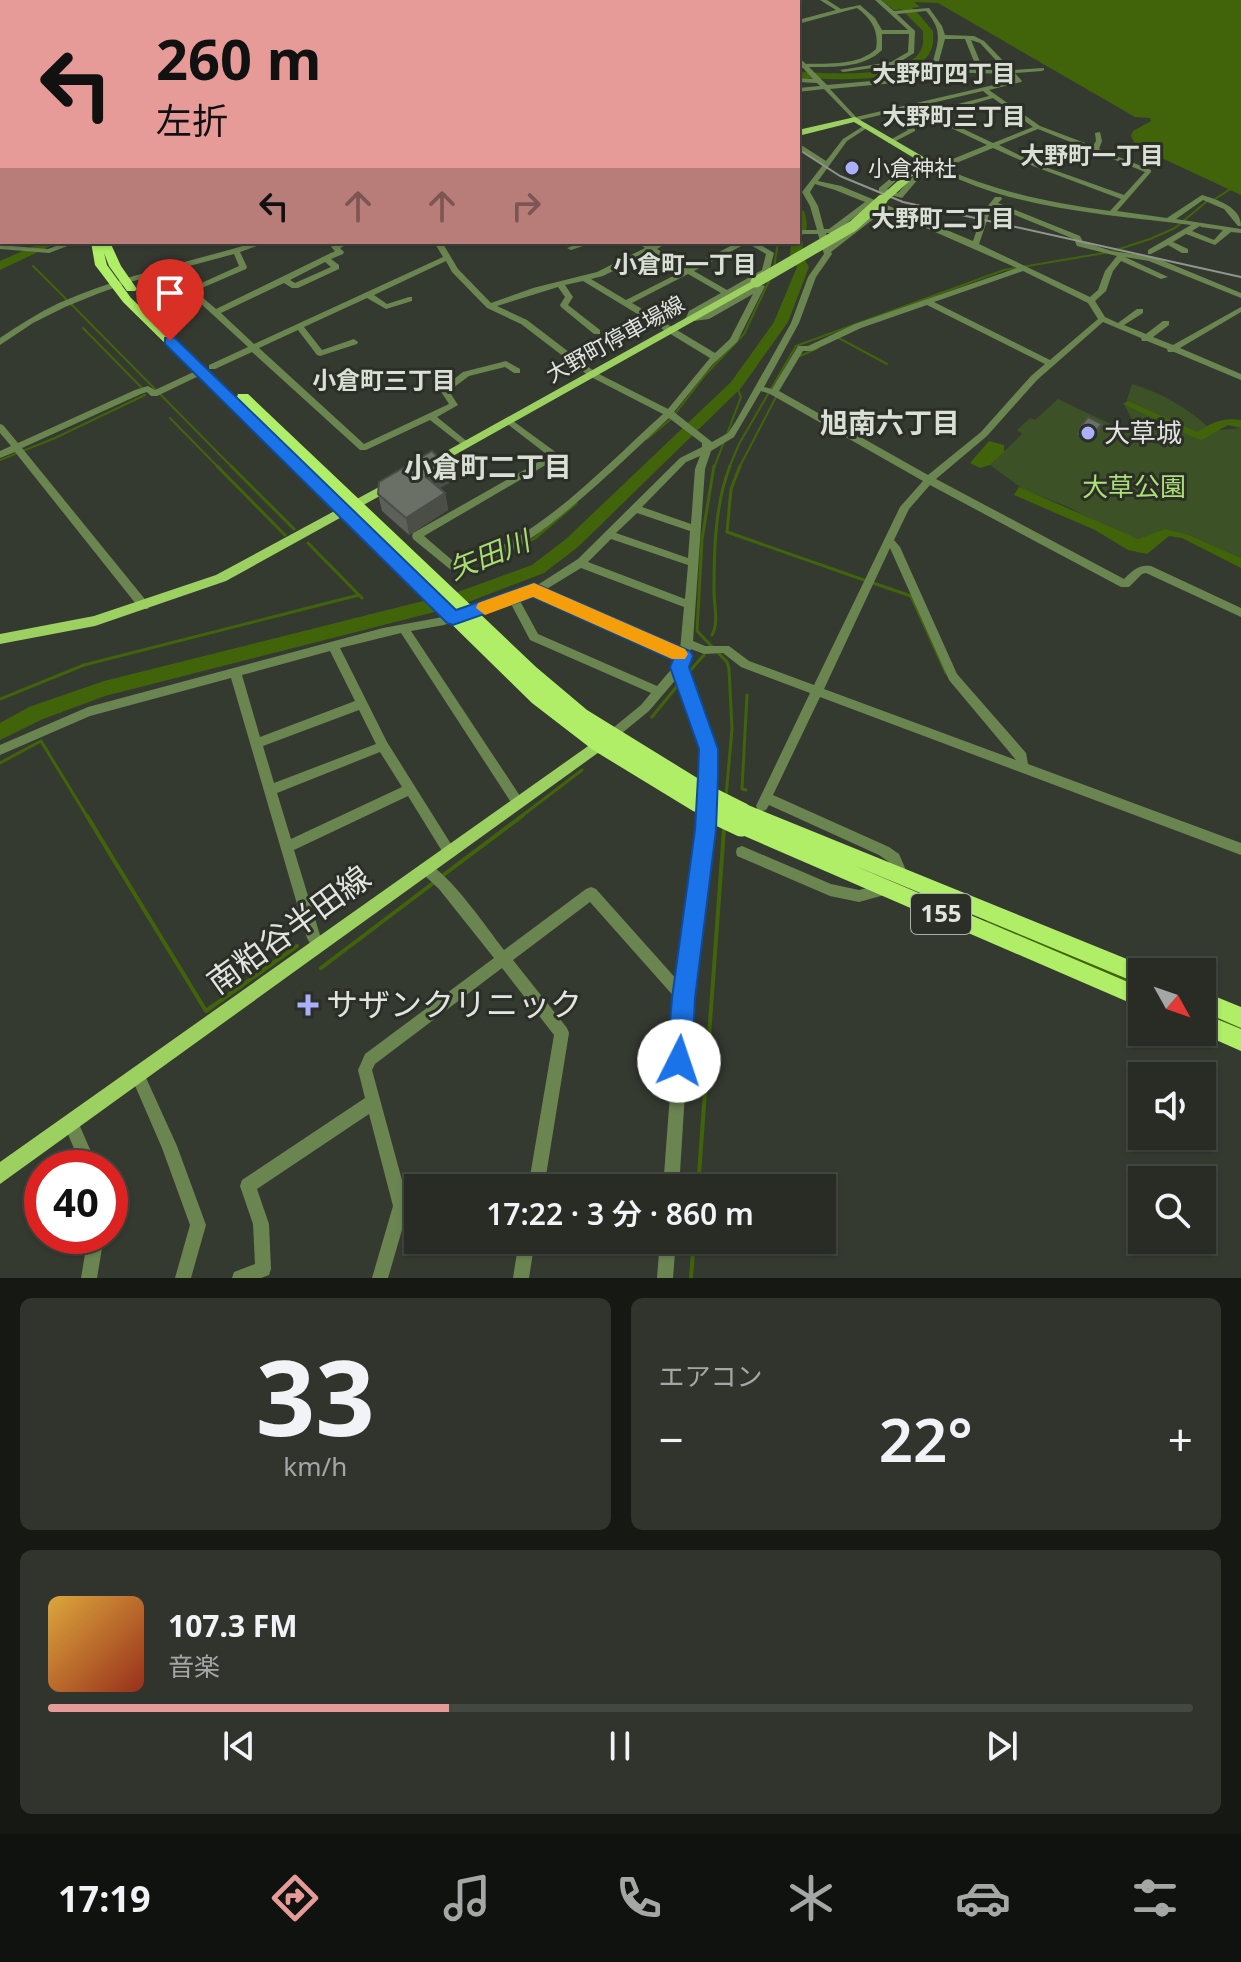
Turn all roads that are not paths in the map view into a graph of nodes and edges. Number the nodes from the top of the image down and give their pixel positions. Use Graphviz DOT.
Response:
graph roads {
  1 [pos="823,0"];
  2 [pos="879,1"];
  3 [pos="858,6"];
  4 [pos="841,11"];
  5 [pos="896,13"];
  6 [pos="800,21"];
  7 [pos="880,32"];
  8 [pos="910,32"];
  9 [pos="941,37"];
  10 [pos="967,38"];
  11 [pos="838,64"];
  12 [pos="803,67"];
  13 [pos="1042,69"];
  14 [pos="934,70"];
  15 [pos="981,72"];
  16 [pos="1010,72"];
  17 [pos="800,80"];
  18 [pos="820,82"];
  19 [pos="987,88"];
  20 [pos="800,89"];
  21 [pos="995,96"];
  22 [pos="928,115"];
  23 [pos="855,119"];
  24 [pos="865,127"];
  25 [pos="1038,127"];
  26 [pos="800,133"];
  27 [pos="1098,133"];
  28 [pos="890,142"];
  29 [pos="800,146"];
  30 [pos="994,147"];
  31 [pos="1095,149"];
  32 [pos="826,164"];
  33 [pos="922,164"];
  34 [pos="937,168"];
  35 [pos="814,182"];
  36 [pos="800,188"];
  37 [pos="1003,191"];
  38 [pos="806,192"];
  39 [pos="1126,198"];
  40 [pos="870,202"];
  41 [pos="994,204"];
  42 [pos="884,208"];
  43 [pos="1112,213"];
  44 [pos="1172,220"];
  45 [pos="1195,223"];
  46 [pos="1241,224"];
  47 [pos="1229,229"];
  48 [pos="1241,231"];
  49 [pos="800,232"];
  50 [pos="820,232"];
  51 [pos="1187,232"];
  52 [pos="1169,243"];
  53 [pos="69,244"];
  54 [pos="96,244"];
  55 [pos="106,244"];
  56 [pos="226,244"];
  57 [pos="256,244"];
  58 [pos="343,244"];
  59 [pos="439,244"];
  60 [pos="584,244"];
  61 [pos="643,244"];
  62 [pos="660,244"];
  63 [pos="743,244"];
  64 [pos="751,244"];
  65 [pos="975,245"];
  66 [pos="0,247"];
  67 [pos="571,248"];
  68 [pos="651,249"];
  69 [pos="234,250"];
  70 [pos="827,251"];
  71 [pos="1185,251"];
  72 [pos="1151,252"];
  73 [pos="1116,254"];
  74 [pos="447,258"];
  75 [pos="1020,267"];
  76 [pos="688,271"];
  77 [pos="1164,277"];
  78 [pos="584,278"];
  79 [pos="120,283"];
  80 [pos="560,284"];
  81 [pos="367,294"];
  82 [pos="728,294"];
  83 [pos="1241,296"];
  84 [pos="409,299"];
  85 [pos="926,301"];
  86 [pos="1091,301"];
  87 [pos="626,303"];
  88 [pos="490,306"];
  89 [pos="1241,309"];
  90 [pos="1140,311"];
  91 [pos="215,313"];
  92 [pos="1102,319"];
  93 [pos="689,320"];
  94 [pos="1166,323"];
  95 [pos="299,326"];
  96 [pos="1118,326"];
  97 [pos="671,331"];
  98 [pos="597,332"];
  99 [pos="1145,339"];
  100 [pos="0,342"];
  101 [pos="354,342"];
  102 [pos="252,348"];
  103 [pos="1171,350"];
  104 [pos="715,357"];
  105 [pos="1051,364"];
  106 [pos="207,369"];
  107 [pos="517,371"];
  108 [pos="592,374"];
  109 [pos="1241,377"];
  110 [pos="767,390"];
  111 [pos="670,414"];
  112 [pos="431,416"];
  113 [pos="509,421"];
  114 [pos="0,427"];
  115 [pos="704,442"];
  116 [pos="466,445"];
  117 [pos="19,448"];
  118 [pos="0,455"];
  119 [pos="411,473"];
  120 [pos="929,480"];
  121 [pos="398,481"];
  122 [pos="350,508"];
  123 [pos="636,509"];
  124 [pos="696,529"];
  125 [pos="610,535"];
  126 [pos="888,540"];
  127 [pos="503,550"];
  128 [pos="580,563"];
  129 [pos="693,563"];
  130 [pos="455,567"];
  131 [pos="534,590"];
  132 [pos="513,598"];
  133 [pos="690,605"];
  134 [pos="144,606"];
  135 [pos="458,613"];
  136 [pos="1241,613"];
  137 [pos="404,629"];
  138 [pos="0,639"];
  139 [pos="334,647"];
  140 [pos="683,655"];
  141 [pos="235,672"];
  142 [pos="817,689"];
  143 [pos="659,692"];
  144 [pos="361,704"];
  145 [pos="606,740"];
  146 [pos="255,744"];
  147 [pos="383,746"];
  148 [pos="0,750"];
  149 [pos="1022,768"];
  150 [pos="411,789"];
  151 [pos="269,791"];
  152 [pos="518,803"];
  153 [pos="753,810"];
  154 [pos="286,848"];
  155 [pos="1241,849"];
  156 [pos="450,852"];
  157 [pos="742,852"];
  158 [pos="427,869"];
  159 [pos="883,890"];
  160 [pos="319,945"];
  161 [pos="505,961"];
  162 [pos="1128,969"];
  163 [pos="1128,992"];
  164 [pos="684,998"];
  165 [pos="1216,1007"];
  166 [pos="1241,1018"];
  167 [pos="1216,1029"];
  168 [pos="1241,1040"];
  169 [pos="137,1074"];
  170 [pos="373,1102"];
  171 [pos="71,1122"];
  172 [pos="83,1150"];
  173 [pos="0,1174"];
  174 [pos="538,1174"];
  175 [pos="672,1174"];
  176 [pos="93,1254"];
  177 [pos="525,1254"];
  178 [pos="667,1254"];
  179 [pos="89,1278"];
  180 [pos="183,1278"];
  181 [pos="240,1278"];
  182 [pos="380,1278"];
  183 [pos="521,1278"];
  184 [pos="665,1278"];
  1 -- 4 [label="street"];
  2 -- 3 [label="street"];
  2 -- 5 [label="street"];
  3 -- 4 [label="street"];
  3 -- 7 [label="street"];
  4 -- 6 [label="street"];
  5 -- 8 [label="street"];
  5 -- 9 [label="street"];
  7 -- 8 [label="street"];
  7 -- 11 [label="street"];
  8 -- 11 [label="street"];
  9 -- 10 [label="street"];
  9 -- 14 [label="street"];
  10 -- 15 [label="street"];
  10 -- 16 [label="street"];
  11 -- 12 [label="street"];
  12 -- 18 [label="street"];
  13 -- 16 [label="street"];
  14 -- 15 [label="street"];
  14 -- 18 [label="street"];
  15 -- 16 [label="street"];
  15 -- 19 [label="street"];
  16 -- 19 [label="street"];
  17 -- 18 [label="street"];
  18 -- 20 [label="street"];
  18 -- 23 [label="street"];
  19 -- 21 [label="street"];
  19 -- 23 [label="street"];
  21 -- 22 [label="street"];
  21 -- 25 [label="street"];
  22 -- 28 [label="street"];
  22 -- 30 [label="street"];
  23 -- 24 [label="main road"];
  23 -- 26 [label="main road"];
  24 -- 28 [label="main road"];
  24 -- 32 [label="street"];
  25 -- 30 [label="street"];
  25 -- 31 [label="street"];
  27 -- 31 [label="street"];
  28 -- 33 [label="main road"];
  29 -- 32 [label="street"];
  30 -- 34 [label="street"];
  30 -- 39 [label="street"];
  31 -- 39 [label="street"];
  32 -- 35 [label="street"];
  33 -- 33 [label="street"];
  33 -- 34 [label="street"];
  33 -- 93 [label="main road, 大野町停車場線, bridge"];
  34 -- 37 [label="street"];
  35 -- 38 [label="street"];
  35 -- 40 [label="street"];
  36 -- 38 [label="street"];
  37 -- 41 [label="street"];
  37 -- 43 [label="street"];
  38 -- 50 [label="street"];
  39 -- 43 [label="street"];
  40 -- 42 [label="street"];
  40 -- 50 [label="street"];
  41 -- 65 [label="street"];
  41 -- 73 [label="street"];
  42 -- 65 [label="street"];
  42 -- 70 [label="street"];
  43 -- 44 [label="street"];
  44 -- 45 [label="street"];
  44 -- 46 [label="street"];
  45 -- 47 [label="street"];
  45 -- 51 [label="street"];
  47 -- 48 [label="street"];
  47 -- 51 [label="street"];
  49 -- 50 [label="street"];
  50 -- 70 [label="street"];
  51 -- 52 [label="street"];
  52 -- 71 [label="street"];
  52 -- 72 [label="street"];
  53 -- 66 [label="street"];
  54 -- 79 [label="highway, 155"];
  55 -- 79 [label="highway, 155"];
  56 -- 69 [label="street"];
  57 -- 69 [label="street"];
  58 -- 91 [label="street"];
  59 -- 74 [label="street"];
  60 -- 67 [label="street"];
  61 -- 68 [label="street"];
  62 -- 68 [label="street"];
  63 -- 76 [label="street"];
  64 -- 82 [label="street"];
  65 -- 75 [label="street"];
  68 -- 76 [label="street"];
  68 -- 78 [label="street"];
  69 -- 79 [label="street"];
  69 -- 91 [label="street"];
  70 -- 110 [label="street"];
  73 -- 77 [label="street"];
  73 -- 83 [label="street"];
  73 -- 86 [label="street"];
  74 -- 81 [label="street"];
  74 -- 88 [label="street"];
  75 -- 85 [label="street"];
  75 -- 86 [label="street"];
  76 -- 82 [label="street"];
  76 -- 87 [label="street"];
  78 -- 80 [label="street"];
  78 -- 87 [label="street"];
  79 -- 100 [label="street"];
  79 -- 106 [label="highway, 155"];
  80 -- 88 [label="street"];
  80 -- 98 [label="street"];
  81 -- 84 [label="street"];
  81 -- 95 [label="street"];
  82 -- 93 [label="street"];
  85 -- 105 [label="street"];
  85 -- 110 [label="street"];
  86 -- 92 [label="street"];
  87 -- 97 [label="street"];
  88 -- 108 [label="street"];
  89 -- 103 [label="street"];
  90 -- 96 [label="street"];
  91 -- 102 [label="street"];
  92 -- 96 [label="street"];
  92 -- 105 [label="street"];
  93 -- 97 [label="main road, 大野町停車場線"];
  93 -- 104 [label="street"];
  94 -- 99 [label="street"];
  95 -- 101 [label="street"];
  95 -- 102 [label="street"];
  96 -- 99 [label="street"];
  97 -- 104 [label="street"];
  97 -- 108 [label="main road, 大野町停車場線"];
  99 -- 103 [label="street"];
  102 -- 106 [label="street"];
  102 -- 112 [label="street"];
  103 -- 109 [label="street"];
  104 -- 111 [label="street"];
  105 -- 120 [label="street"];
  106 -- 117 [label="street"];
  106 -- 122 [label="highway, 155"];
  107 -- 112 [label="street"];
  108 -- 111 [label="street"];
  108 -- 113 [label="main road, 大野町停車場線"];
  110 -- 115 [label="street"];
  110 -- 120 [label="street"];
  111 -- 115 [label="street"];
  111 -- 127 [label="street"];
  112 -- 116 [label="street"];
  113 -- 116 [label="main road, 大野町停車場線"];
  113 -- 130 [label="street"];
  114 -- 117 [label="street"];
  115 -- 123 [label="street"];
  115 -- 124 [label="street"];
  116 -- 119 [label="main road, 大野町停車場線"];
  117 -- 118 [label="street"];
  117 -- 134 [label="street"];
  120 -- 126 [label="street"];
  120 -- 136 [label="street"];
  121 -- 122 [label="main road"];
  122 -- 134 [label="main road"];
  122 -- 135 [label="highway, 155"];
  123 -- 124 [label="street"];
  123 -- 125 [label="street"];
  124 -- 129 [label="street"];
  125 -- 128 [label="street"];
  125 -- 129 [label="street"];
  126 -- 142 [label="street"];
  126 -- 149 [label="street"];
  128 -- 131 [label="street"];
  128 -- 133 [label="street"];
  129 -- 133 [label="street"];
  131 -- 132 [label="street"];
  131 -- 140 [label="street"];
  132 -- 135 [label="street"];
  132 -- 143 [label="street"];
  133 -- 140 [label="street"];
  134 -- 138 [label="main road"];
  135 -- 137 [label="street"];
  135 -- 145 [label="highway, 155"];
  137 -- 139 [label="street"];
  137 -- 152 [label="street"];
  139 -- 141 [label="street"];
  139 -- 144 [label="street"];
  140 -- 142 [label="street"];
  140 -- 143 [label="street"];
  140 -- 164 [label="street"];
  141 -- 146 [label="street"];
  141 -- 148 [label="street"];
  142 -- 149 [label="street"];
  142 -- 153 [label="street"];
  143 -- 145 [label="street"];
  144 -- 146 [label="street"];
  144 -- 147 [label="street"];
  145 -- 152 [label="main road, 南粕谷半田線"];
  145 -- 153 [label="highway, 155, bridge"];
  146 -- 151 [label="street"];
  147 -- 150 [label="street"];
  147 -- 151 [label="street"];
  149 -- 155 [label="street"];
  150 -- 154 [label="street"];
  150 -- 156 [label="street"];
  151 -- 154 [label="street"];
  152 -- 156 [label="main road, 南粕谷半田線"];
  153 -- 159 [label="highway, 155"];
  153 -- 162 [label="highway, 155"];
  154 -- 160 [label="street"];
  156 -- 158 [label="main road, 南粕谷半田線"];
  157 -- 159 [label="street"];
  158 -- 160 [label="main road, 南粕谷半田線"];
  158 -- 161 [label="street"];
  159 -- 163 [label="highway, 155"];
  160 -- 169 [label="main road, 南粕谷半田線"];
  161 -- 164 [label="street"];
  161 -- 170 [label="street"];
  161 -- 174 [label="street"];
  164 -- 175 [label="street"];
  165 -- 166 [label="highway"];
  167 -- 168 [label="highway"];
  169 -- 171 [label="main road, 南粕谷半田線"];
  169 -- 180 [label="street"];
  170 -- 181 [label="street"];
  170 -- 182 [label="street"];
  171 -- 172 [label="street"];
  171 -- 173 [label="main road, 南粕谷半田線"];
  176 -- 179 [label="street"];
  177 -- 183 [label="street"];
  178 -- 184 [label="street"];
}
